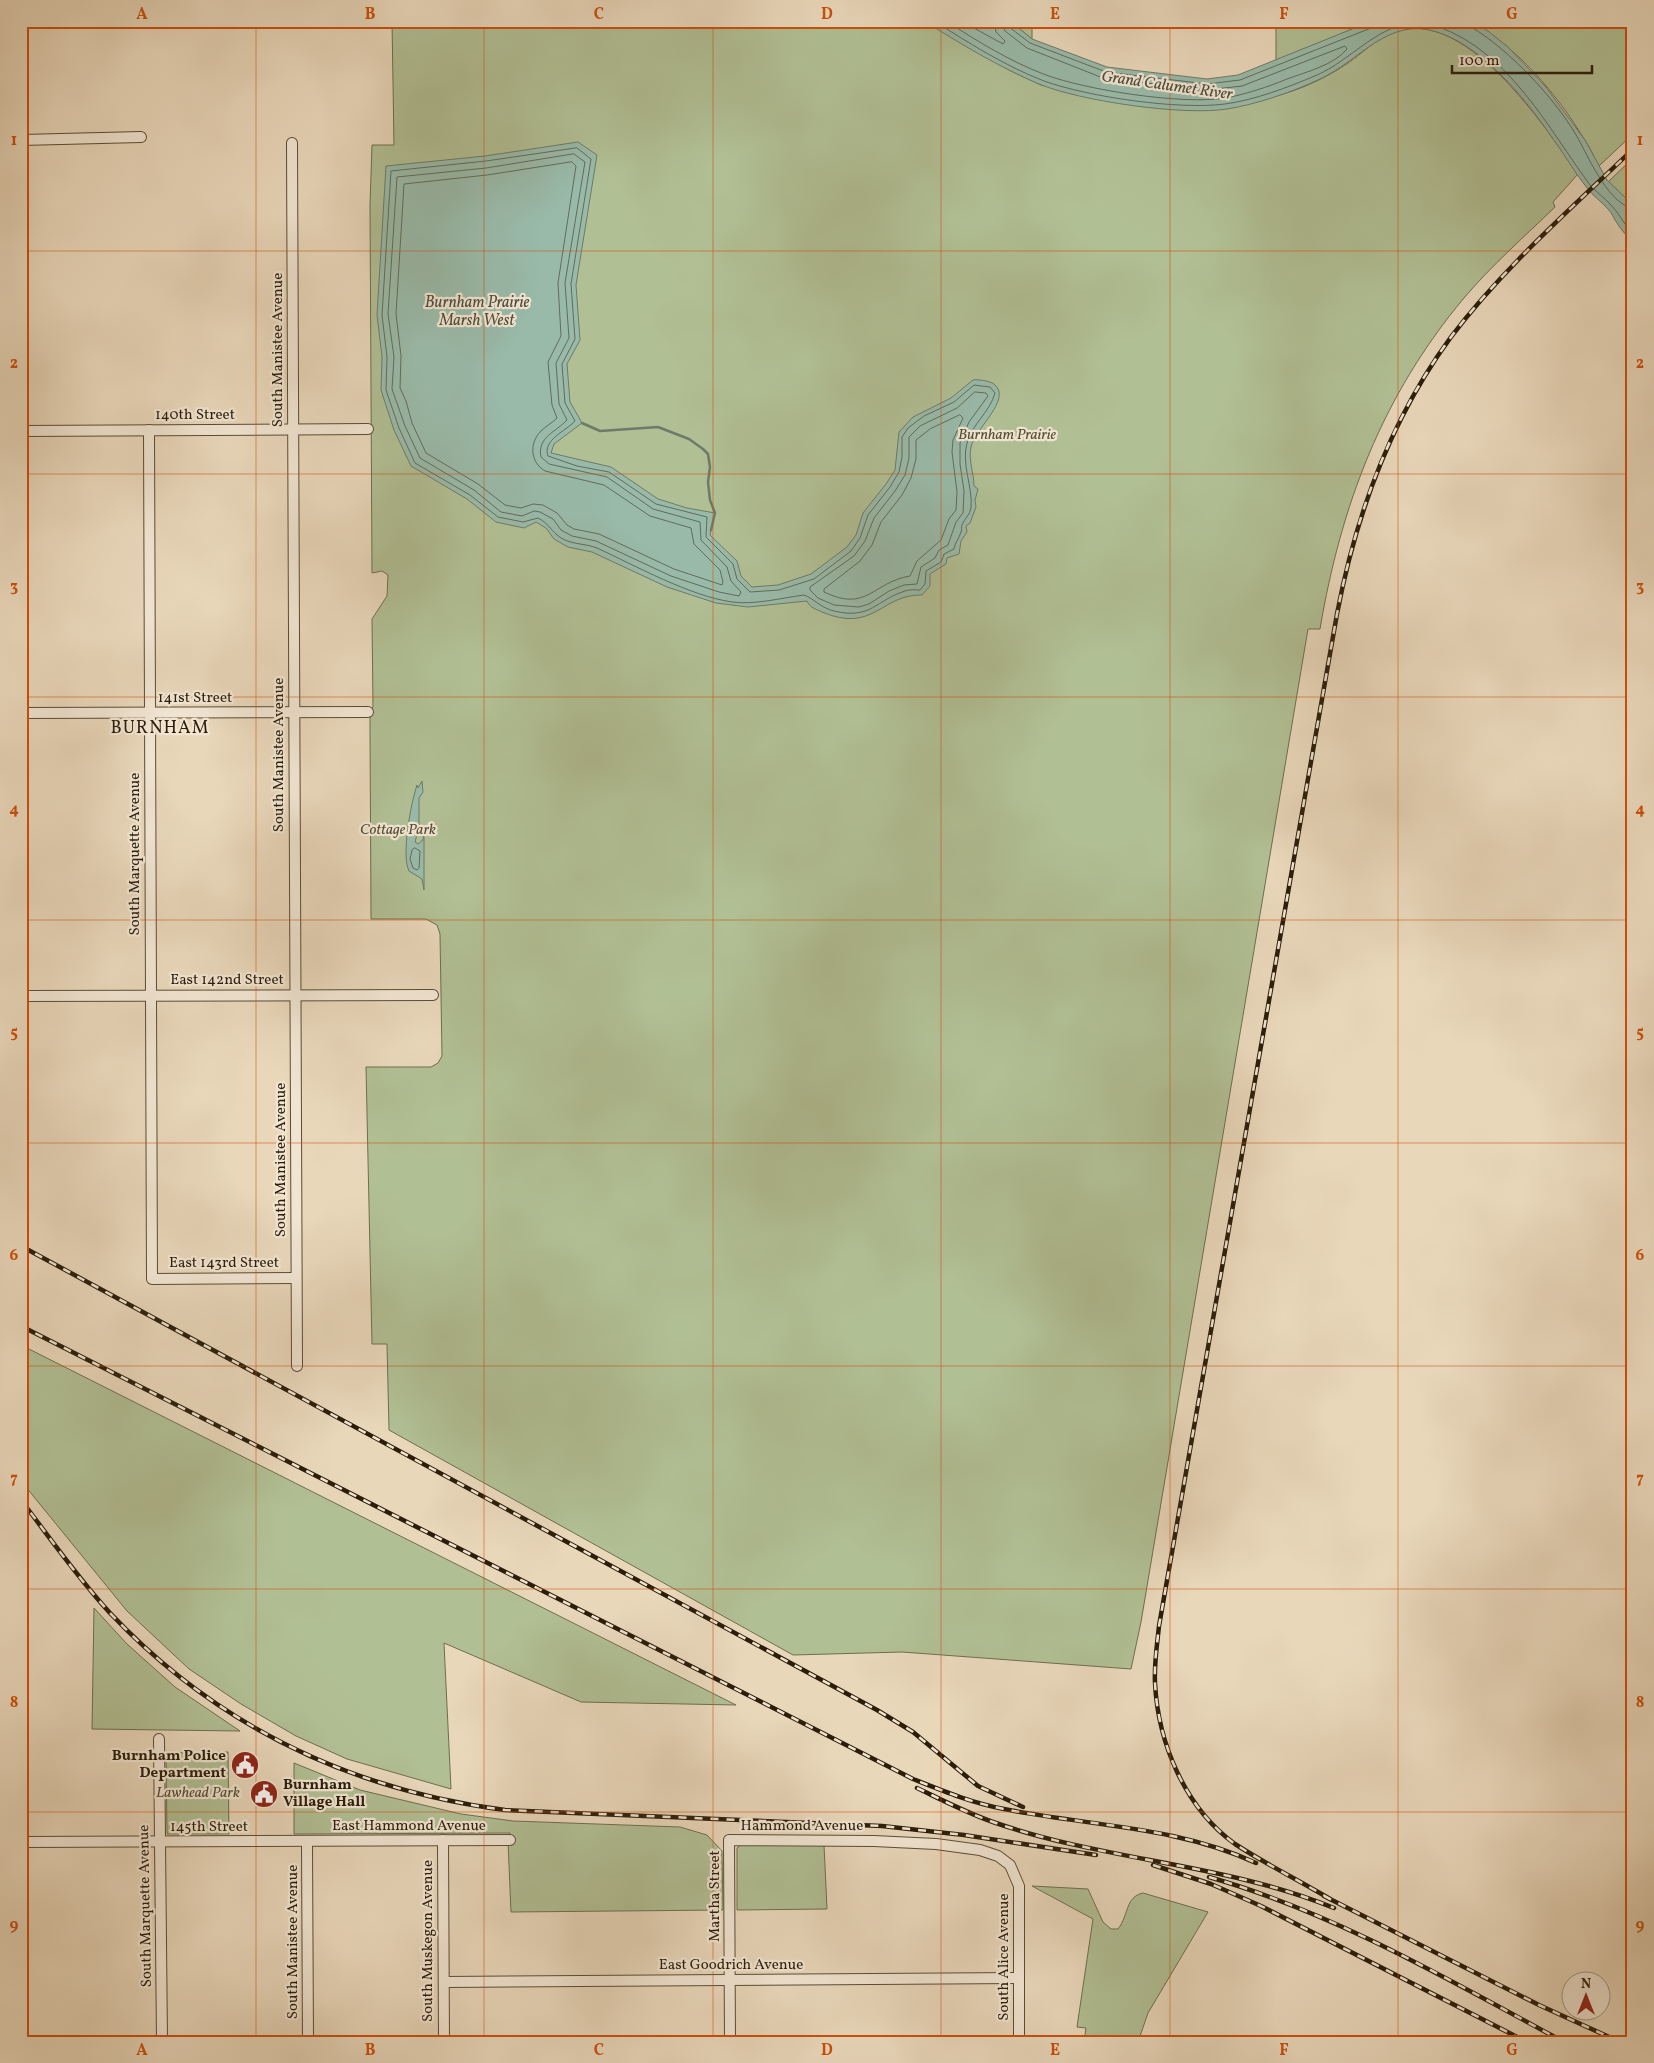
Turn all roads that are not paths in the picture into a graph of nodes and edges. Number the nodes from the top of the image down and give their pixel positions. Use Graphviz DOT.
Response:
graph roads {
  1 [pos="141,137"];
  2 [pos="21,140"];
  3 [pos="292,143"];
  4 [pos="293,429"];
  5 [pos="368,429"];
  6 [pos="149,430"];
  7 [pos="21,431"];
  8 [pos="294,712"];
  9 [pos="368,712"];
  10 [pos="21,713"];
  11 [pos="150,713"];
  12 [pos="295,995"];
  13 [pos="433,995"];
  14 [pos="21,996"];
  15 [pos="151,996"];
  16 [pos="296,1278"];
  17 [pos="152,1279"];
  18 [pos="297,1366"];
  19 [pos="159,1740"];
  20 [pos="443,1840"];
  21 [pos="510,1840"];
  22 [pos="729,1840"];
  23 [pos="874,1841"];
  24 [pos="21,1842"];
  25 [pos="160,1842"];
  26 [pos="307,1842"];
  27 [pos="1019,1978"];
  28 [pos="730,1980"];
  29 [pos="444,1982"];
  30 [pos="162,2042"];
  31 [pos="308,2042"];
  32 [pos="444,2042"];
  33 [pos="730,2042"];
  34 [pos="1019,2042"];
  1 -- 2 [label="street"];
  3 -- 4 [label="street, South Manistee Avenue"];
  4 -- 5 [label="street, 140th Street"];
  4 -- 6 [label="street, 140th Street"];
  4 -- 8 [label="street, South Manistee Avenue"];
  6 -- 7 [label="street, 140th Street"];
  6 -- 11 [label="street, South Marquette Avenue"];
  8 -- 9 [label="street, 141st Street"];
  8 -- 11 [label="street, 141st Street"];
  8 -- 12 [label="street, South Manistee Avenue"];
  10 -- 11 [label="street, 141st Street"];
  11 -- 15 [label="street, South Marquette Avenue"];
  12 -- 13 [label="street, East 142nd Street"];
  12 -- 15 [label="street, East 142nd Street"];
  12 -- 16 [label="street, South Manistee Avenue"];
  14 -- 15 [label="street, East 142nd Street"];
  15 -- 17 [label="street, South Marquette Avenue"];
  16 -- 17 [label="street, East 143rd Street"];
  16 -- 18 [label="street, South Manistee Avenue"];
  19 -- 25 [label="street, South Marquette Avenue"];
  20 -- 21 [label="street, East Hammond Avenue"];
  20 -- 26 [label="street, East Hammond Avenue"];
  20 -- 29 [label="street, South Muskegon Avenue"];
  22 -- 23 [label="street, Hammond Avenue"];
  22 -- 28 [label="street, Martha Street"];
  23 -- 27 [label="street, South Alice Avenue"];
  24 -- 25 [label="street, 145th Street"];
  25 -- 26 [label="street, 145th Street"];
  25 -- 30 [label="street, South Marquette Avenue"];
  26 -- 31 [label="street, South Manistee Avenue"];
  27 -- 28 [label="street, East Goodrich Avenue"];
  27 -- 34 [label="street, South Alice Avenue"];
  28 -- 29 [label="street, East Goodrich Avenue"];
  28 -- 33 [label="street, Martha Street"];
  29 -- 32 [label="street, South Muskegon Avenue"];
}
